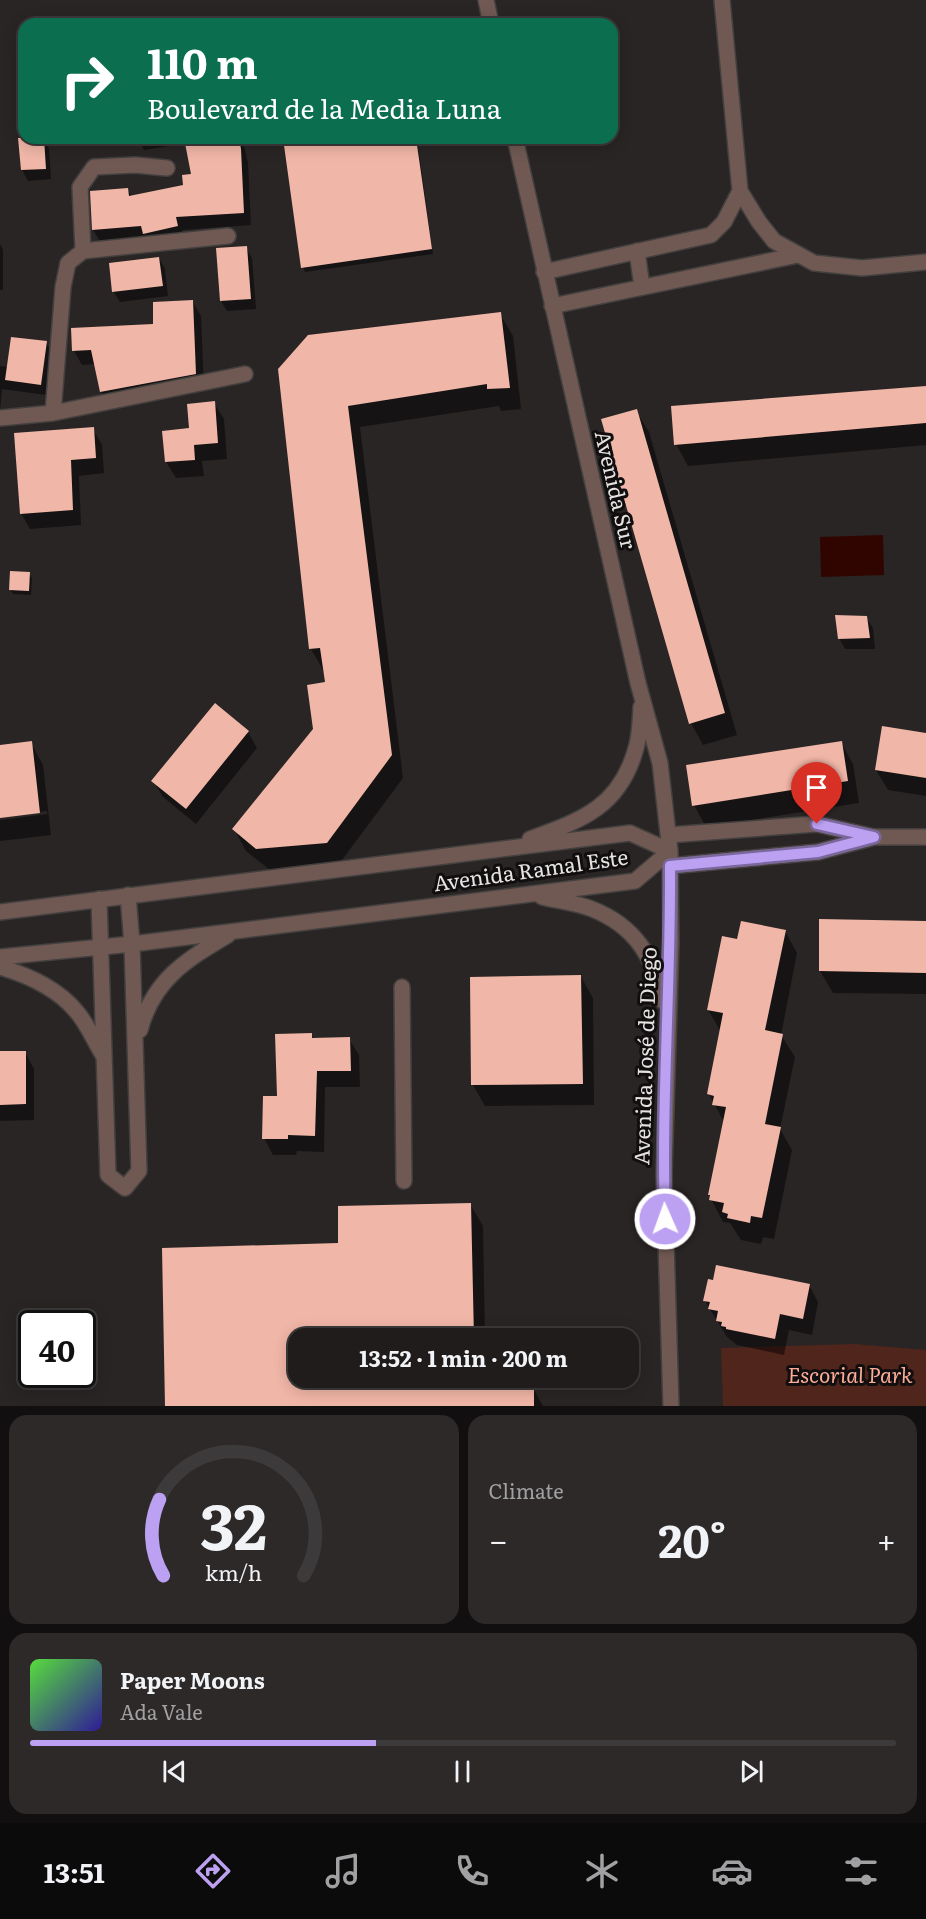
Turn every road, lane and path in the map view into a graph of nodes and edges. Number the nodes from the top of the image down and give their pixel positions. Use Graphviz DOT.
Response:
graph roads {
  1 [pos="486,0"];
  2 [pos="722,0"];
  3 [pos="490,18"];
  4 [pos="516,144"];
  5 [pos="167,168"];
  6 [pos="740,191"];
  7 [pos="228,236"];
  8 [pos="83,251"];
  9 [pos="637,251"];
  10 [pos="798,255"];
  11 [pos="926,262"];
  12 [pos="544,272"];
  13 [pos="642,287"];
  14 [pos="552,306"];
  15 [pos="245,374"];
  16 [pos="53,413"];
  17 [pos="0,418"];
  18 [pos="642,698"];
  19 [pos="669,835"];
  20 [pos="874,837"];
  21 [pos="926,837"];
  22 [pos="505,848"];
  23 [pos="670,858"];
  24 [pos="530,894"];
  25 [pos="128,895"];
  26 [pos="99,898"];
  27 [pos="0,912"];
  28 [pos="233,932"];
  29 [pos="132,944"];
  30 [pos="101,947"];
  31 [pos="0,957"];
  32 [pos="0,967"];
  33 [pos="402,987"];
  34 [pos="668,1023"];
  35 [pos="135,1048"];
  36 [pos="104,1058"];
  37 [pos="404,1181"];
  38 [pos="671,1406"];
  1 -- 3 [label="street"];
  2 -- 6 [label="street"];
  4 -- 12 [label="street, Avenida Sur"];
  5 -- 8 [label="street"];
  6 -- 9 [label="street"];
  6 -- 10 [label="street"];
  7 -- 8 [label="street"];
  8 -- 16 [label="street"];
  9 -- 12 [label="street"];
  9 -- 13 [label="street"];
  10 -- 11 [label="street"];
  10 -- 13 [label="street"];
  12 -- 14 [label="street, Avenida Sur"];
  13 -- 14 [label="street"];
  14 -- 18 [label="street, Avenida Sur"];
  15 -- 16 [label="street"];
  16 -- 17 [label="street"];
  18 -- 19 [label="street, Avenida Sur"];
  18 -- 22 [label="street"];
  19 -- 20 [label="street"];
  19 -- 23 [label="street, Avenida Sur"];
  20 -- 21 [label="street"];
  20 -- 23 [label="street"];
  22 -- 23 [label="street, Avenida Ramal Este"];
  22 -- 25 [label="street, Avenida Ramal Este"];
  23 -- 24 [label="street, Avenida Ramal Este"];
  23 -- 34 [label="street, Avenida José de Diego"];
  24 -- 28 [label="street, Avenida Ramal Este"];
  24 -- 34 [label="street"];
  25 -- 26 [label="street, Avenida Ramal Este"];
  25 -- 29 [label="street"];
  26 -- 27 [label="street, Avenida Ramal Este"];
  26 -- 30 [label="street"];
  28 -- 29 [label="street, Avenida Ramal Este"];
  28 -- 35 [label="street"];
  29 -- 30 [label="street, Avenida Ramal Este"];
  29 -- 35 [label="street"];
  30 -- 31 [label="street, Avenida Ramal Este"];
  30 -- 36 [label="street"];
  32 -- 36 [label="street"];
  33 -- 37 [label="street"];
  34 -- 38 [label="street, Avenida José de Diego"];
  35 -- 36 [label="street"];
}
